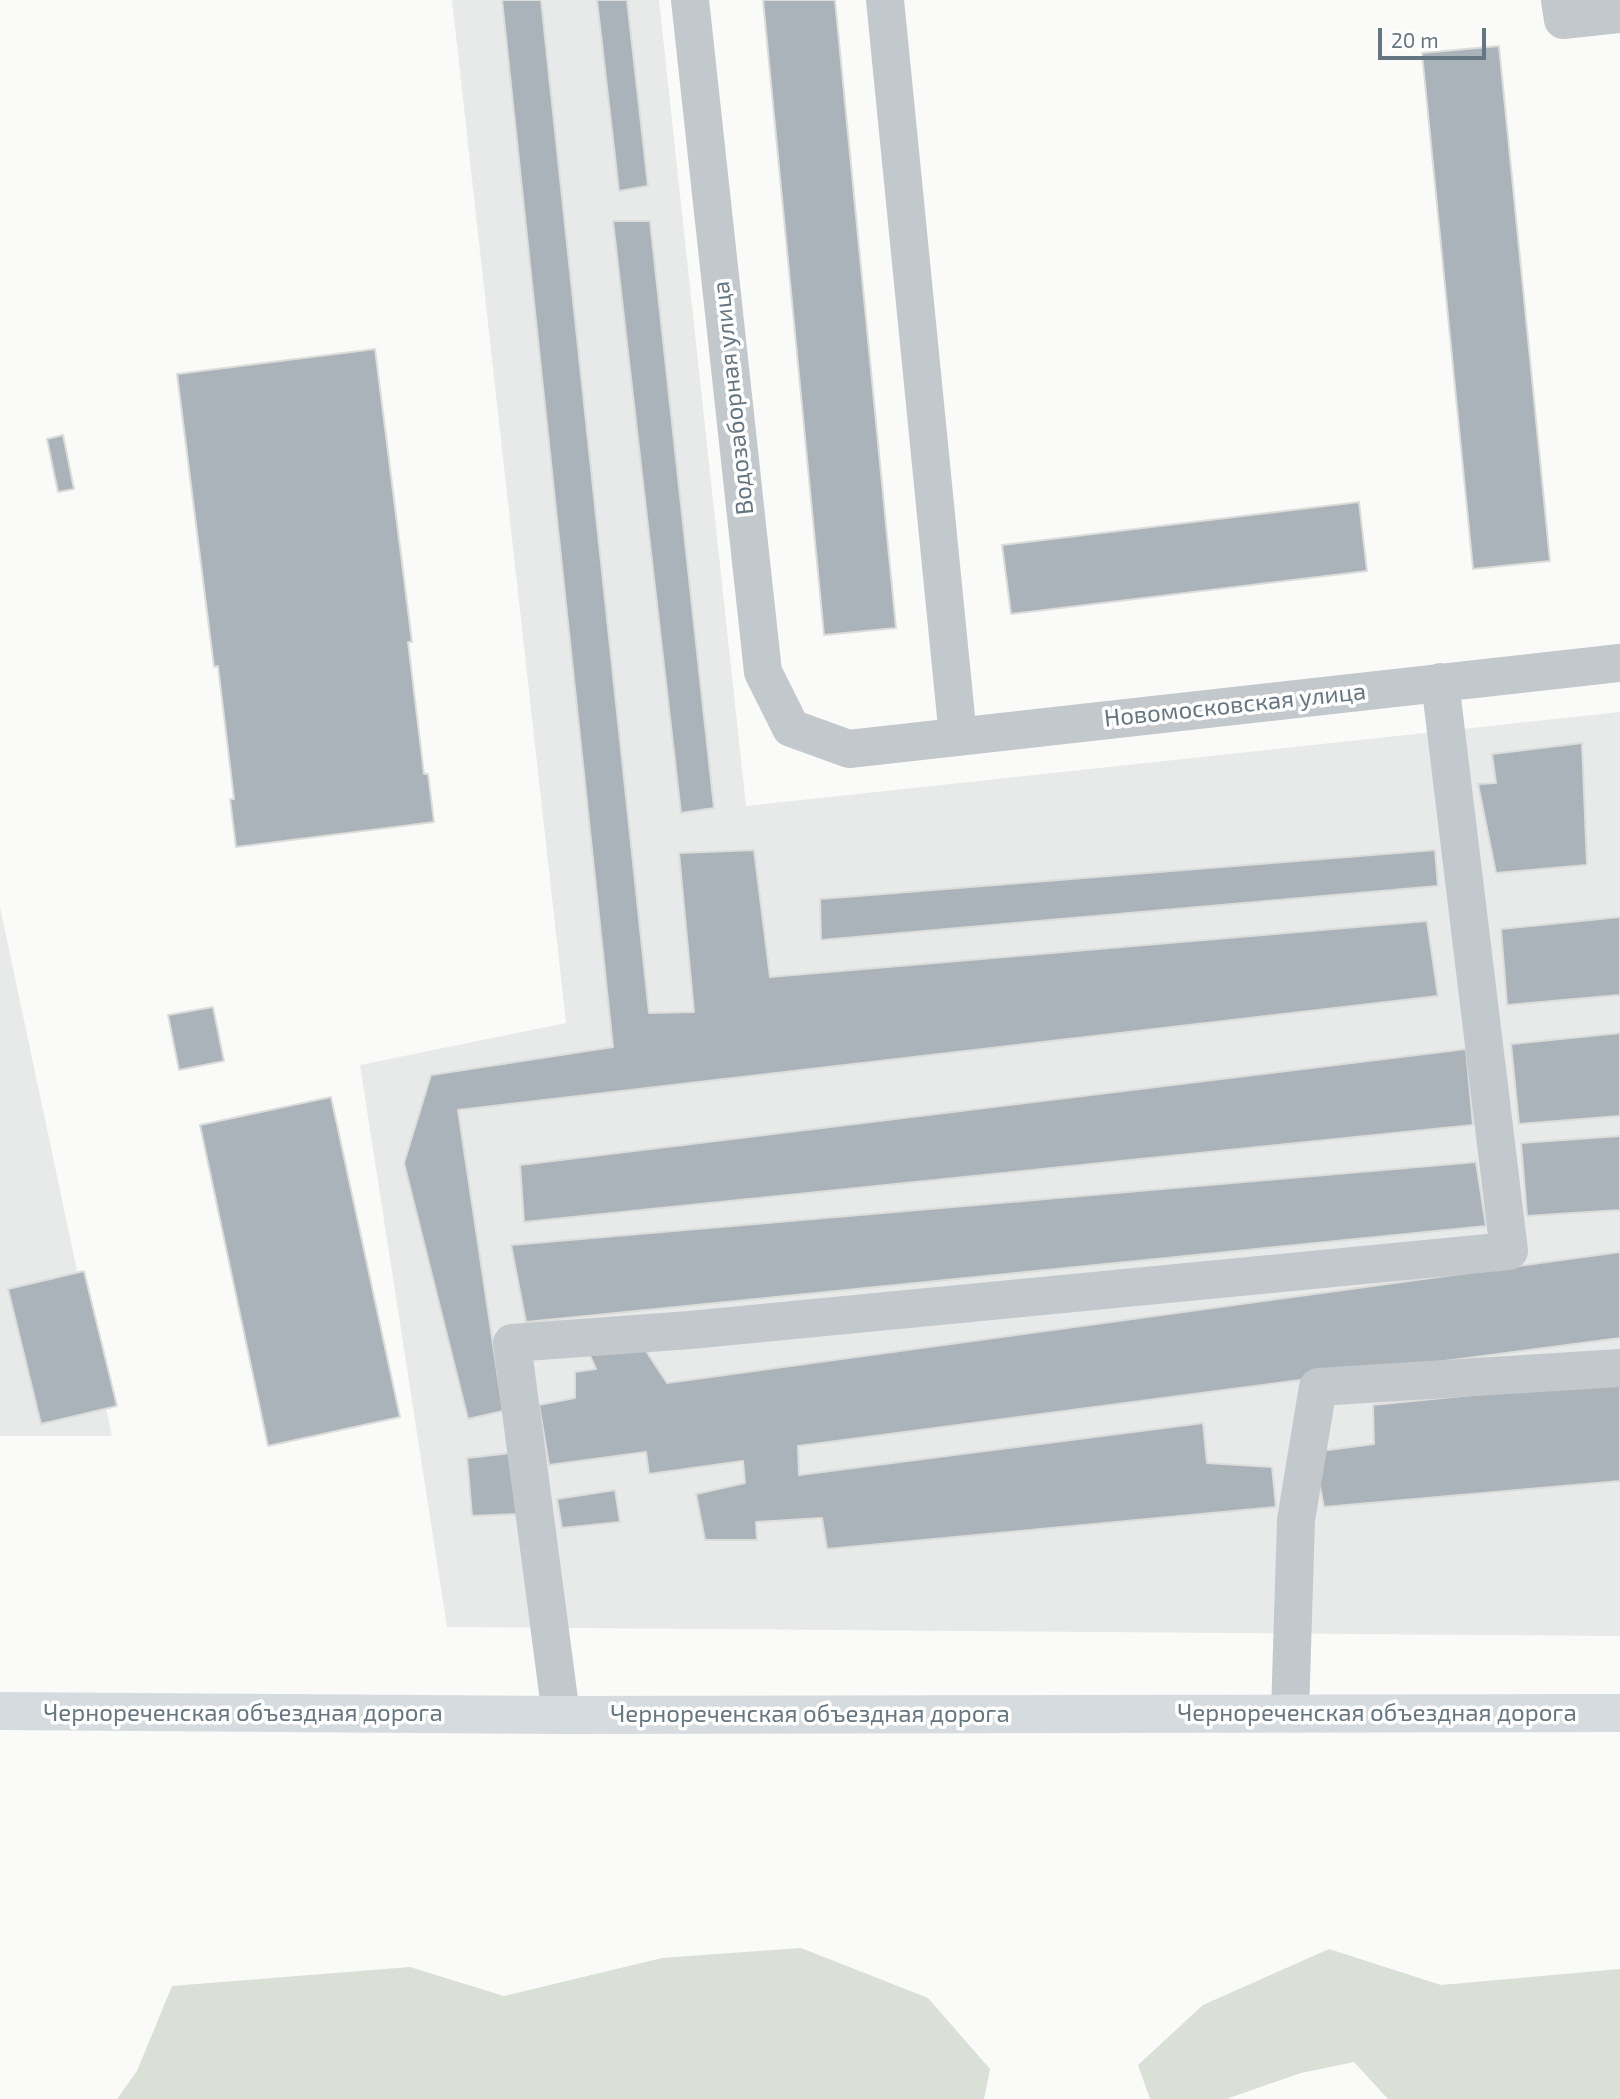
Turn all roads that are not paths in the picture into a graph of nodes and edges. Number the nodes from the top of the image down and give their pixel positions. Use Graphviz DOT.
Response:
graph roads {
  1 [pos="690,0"];
  2 [pos="886,0"];
  3 [pos="1560,0"];
  4 [pos="1620,14"];
  5 [pos="1620,663"];
  6 [pos="1440,682"];
  7 [pos="958,737"];
  8 [pos="849,749"];
  9 [pos="1620,1368"];
  10 [pos="0,1712"];
  11 [pos="1290,1713"];
  12 [pos="1620,1713"];
  13 [pos="561,1715"];
  1 -- 8 [label="street, Водозаборная улица"];
  2 -- 7 [label="street"];
  3 -- 4 [label="street"];
  5 -- 6 [label="street, Новомосковская улица"];
  6 -- 7 [label="street, Новомосковская улица"];
  6 -- 13 [label="street"];
  7 -- 8 [label="street, Новомосковская улица"];
  9 -- 11 [label="street"];
  10 -- 13 [label="main road, Чернореченская объездная дорога"];
  11 -- 12 [label="main road, Чернореченская объездная дорога"];
  11 -- 13 [label="main road, Чернореченская объездная дорога"];
}
